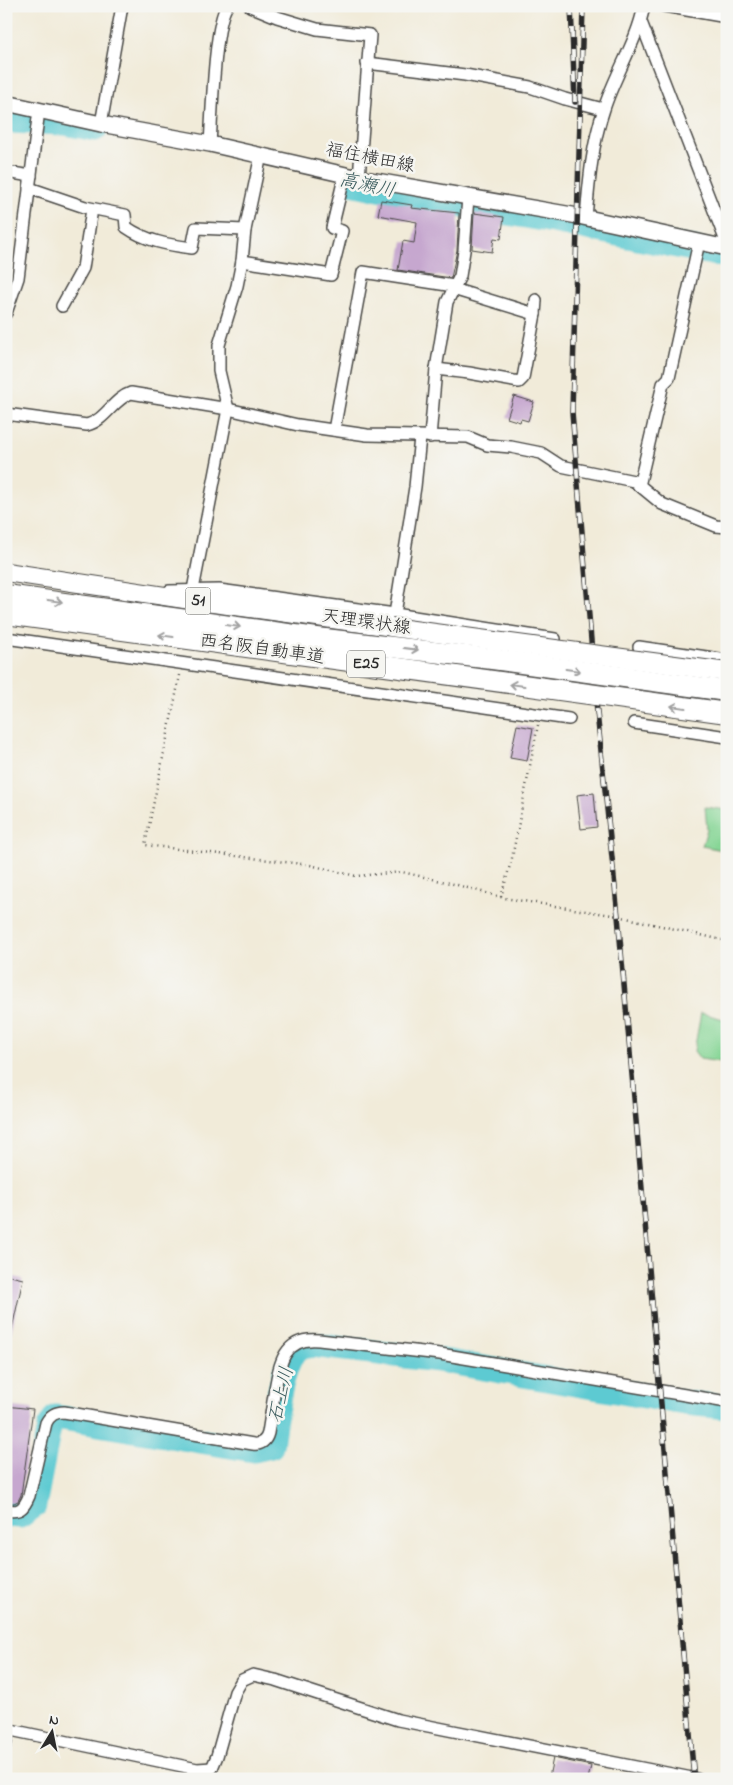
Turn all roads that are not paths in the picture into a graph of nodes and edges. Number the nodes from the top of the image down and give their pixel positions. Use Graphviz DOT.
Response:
graph roads {
  1 [pos="122,6"];
  2 [pos="227,6"];
  3 [pos="250,6"];
  4 [pos="644,6"];
  5 [pos="664,6"];
  6 [pos="727,17"];
  7 [pos="641,22"];
  8 [pos="367,63"];
  9 [pos="6,103"];
  10 [pos="604,109"];
  11 [pos="39,110"];
  12 [pos="101,124"];
  13 [pos="210,144"];
  14 [pos="261,155"];
  15 [pos="6,172"];
  16 [pos="352,176"];
  17 [pos="30,182"];
  18 [pos="467,203"];
  19 [pos="92,209"];
  20 [pos="586,218"];
  21 [pos="245,230"];
  22 [pos="699,242"];
  23 [pos="727,246"];
  24 [pos="242,261"];
  25 [pos="453,288"];
  26 [pos="536,300"];
  27 [pos="62,306"];
  28 [pos="6,313"];
  29 [pos="535,314"];
  30 [pos="436,369"];
  31 [pos="228,410"];
  32 [pos="6,414"];
  33 [pos="334,430"];
  34 [pos="425,437"];
  35 [pos="639,486"];
  36 [pos="727,527"];
  37 [pos="6,572"];
  38 [pos="6,595"];
  39 [pos="192,595"];
  40 [pos="6,614"];
  41 [pos="393,620"];
  42 [pos="6,638"];
  43 [pos="555,639"];
  44 [pos="640,647"];
  45 [pos="727,660"];
  46 [pos="727,672"];
  47 [pos="727,691"];
  48 [pos="727,713"];
  49 [pos="568,719"];
  50 [pos="634,722"];
  51 [pos="727,737"];
  52 [pos="727,1402"];
  53 [pos="6,1510"];
  54 [pos="7,1730"];
  55 [pos="6,1743"];
  56 [pos="212,1768"];
  57 [pos="216,1779"];
  58 [pos="698,1779"];
  1 -- 12 [label="street"];
  2 -- 13 [label="street"];
  3 -- 8 [label="street"];
  4 -- 7 [label="street"];
  5 -- 6 [label="street"];
  7 -- 10 [label="street"];
  7 -- 23 [label="street"];
  8 -- 10 [label="street"];
  8 -- 16 [label="street"];
  9 -- 11 [label="main road, 福住横田線"];
  10 -- 20 [label="street"];
  11 -- 12 [label="main road, 福住横田線"];
  11 -- 17 [label="street"];
  12 -- 13 [label="main road, 福住横田線"];
  13 -- 14 [label="main road, 福住横田線"];
  14 -- 16 [label="main road, 福住横田線"];
  14 -- 21 [label="street"];
  15 -- 17 [label="street"];
  16 -- 18 [label="main road, 福住横田線"];
  16 -- 24 [label="street"];
  17 -- 19 [label="street"];
  17 -- 28 [label="street"];
  18 -- 20 [label="main road, 福住横田線"];
  18 -- 25 [label="street"];
  19 -- 21 [label="street"];
  19 -- 27 [label="street"];
  20 -- 22 [label="main road, 福住横田線"];
  21 -- 24 [label="street"];
  22 -- 23 [label="main road, 福住横田線"];
  22 -- 35 [label="street"];
  24 -- 31 [label="street"];
  25 -- 29 [label="street"];
  25 -- 30 [label="street"];
  25 -- 33 [label="street"];
  26 -- 29 [label="street"];
  29 -- 30 [label="street"];
  30 -- 34 [label="street"];
  31 -- 32 [label="street"];
  31 -- 33 [label="street"];
  31 -- 39 [label="street"];
  33 -- 34 [label="street"];
  34 -- 35 [label="street"];
  34 -- 41 [label="street"];
  35 -- 36 [label="street"];
  37 -- 39 [label="main road, 天理環状線 / 51"];
  38 -- 47 [label="highway, 西名阪自動車道 / E25, one-way, bridge"];
  39 -- 41 [label="main road, 天理環状線 / 51"];
  48 -- 40 [label="highway, 西名阪自動車道 / E25, one-way, bridge"];
  41 -- 43 [label="street"];
  41 -- 46 [label="main road, 天理環状線 / 51, bridge"];
  42 -- 49 [label="street"];
  44 -- 45 [label="street"];
  50 -- 51 [label="street"];
  52 -- 53 [label="street"];
  54 -- 55 [label="street"];
  54 -- 56 [label="street"];
  56 -- 57 [label="street"];
  56 -- 58 [label="street"];
}
